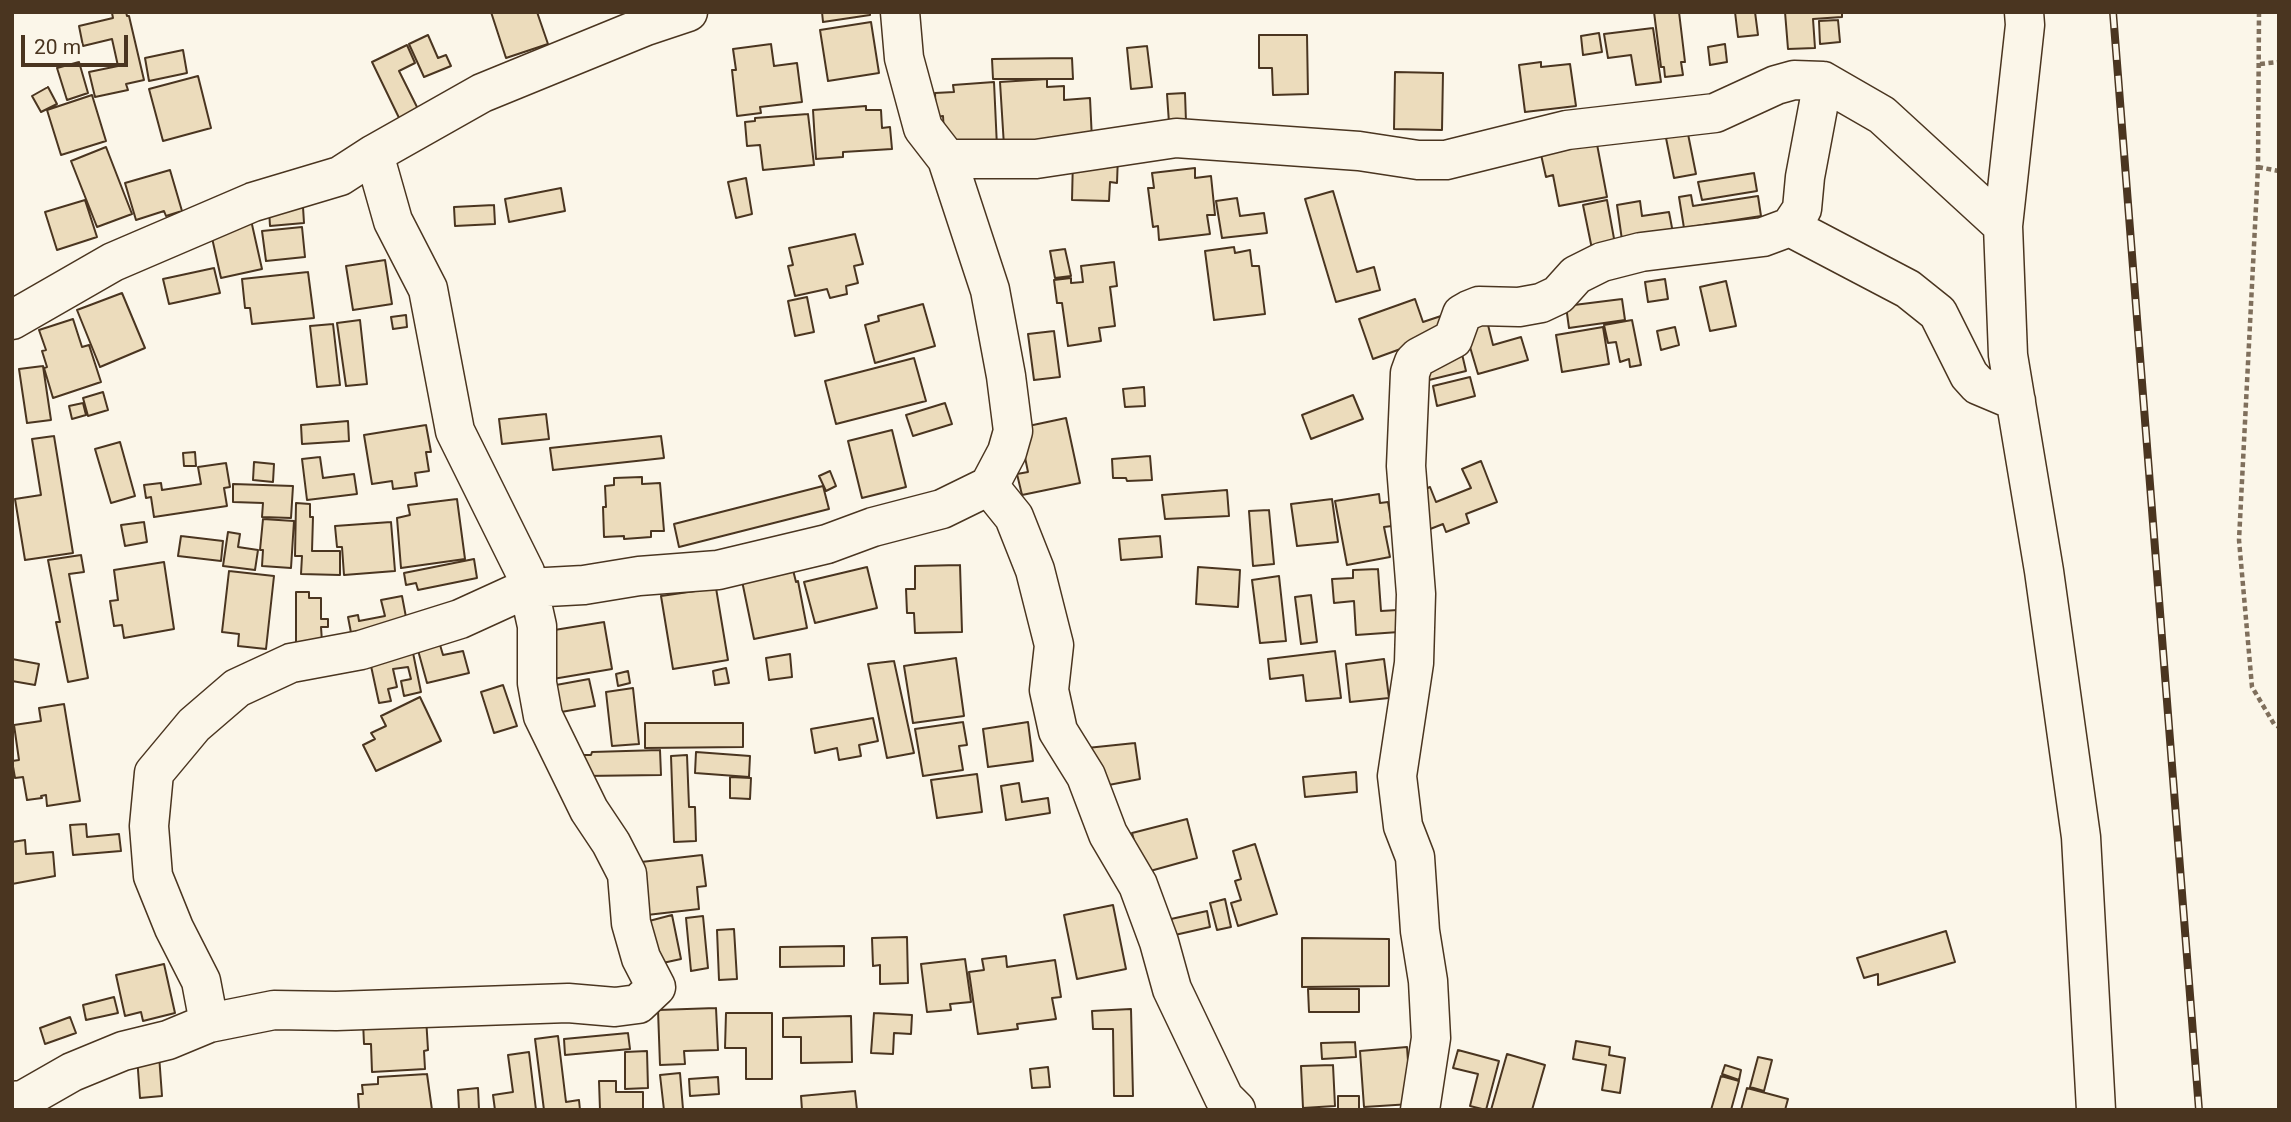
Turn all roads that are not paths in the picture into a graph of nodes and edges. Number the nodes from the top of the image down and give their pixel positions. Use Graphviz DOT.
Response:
graph roads {
  1 [pos="688,12"];
  2 [pos="900,12"];
  3 [pos="2024,12"];
  4 [pos="1823,81"];
  5 [pos="373,154"];
  6 [pos="947,159"];
  7 [pos="2003,226"];
  8 [pos="1790,227"];
  9 [pos="12,320"];
  10 [pos="2016,401"];
  11 [pos="989,485"];
  12 [pos="528,588"];
  13 [pos="209,1023"];
  14 [pos="12,1101"];
  15 [pos="1236,1110"];
  16 [pos="1420,1110"];
  17 [pos="2096,1110"];
  1 -- 5 [label="street"];
  2 -- 6 [label="street"];
  3 -- 7 [label="street"];
  4 -- 6 [label="street"];
  4 -- 7 [label="street"];
  4 -- 8 [label="street"];
  5 -- 9 [label="street"];
  5 -- 12 [label="street"];
  6 -- 11 [label="street"];
  7 -- 10 [label="street"];
  8 -- 10 [label="street"];
  8 -- 16 [label="street"];
  10 -- 17 [label="street"];
  11 -- 12 [label="street"];
  11 -- 15 [label="street"];
  12 -- 13 [label="street"];
  12 -- 13 [label="street"];
  13 -- 14 [label="street"];
}
